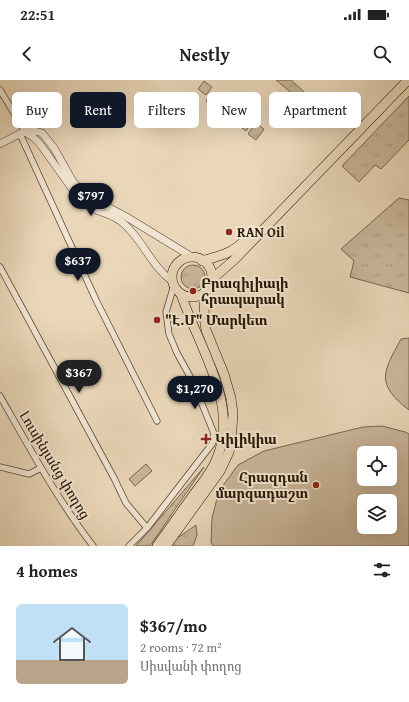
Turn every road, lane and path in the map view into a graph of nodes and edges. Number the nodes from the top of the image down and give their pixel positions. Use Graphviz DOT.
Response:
graph roads {
  1 [pos="400,80"];
  2 [pos="408,80"];
  3 [pos="0,90"];
  4 [pos="22,133"];
  5 [pos="0,144"];
  6 [pos="192,258"];
  7 [pos="202,261"];
  8 [pos="0,266"];
  9 [pos="211,280"];
  10 [pos="173,283"];
  11 [pos="205,291"];
  12 [pos="181,294"];
  13 [pos="0,396"];
  14 [pos="157,421"];
  15 [pos="0,467"];
  16 [pos="41,468"];
  17 [pos="147,528"];
  18 [pos="92,546"];
  19 [pos="128,546"];
  20 [pos="156,546"];
  21 [pos="166,546"];
  1 -- 7 [label="main road"];
  2 -- 9 [label="main road"];
  3 -- 4 [label="street"];
  4 -- 5 [label="street"];
  4 -- 6 [label="street"];
  4 -- 10 [label="street"];
  4 -- 14 [label="street"];
  6 -- 7 [label="main road"];
  6 -- 10 [label="main road"];
  7 -- 9 [label="main road"];
  8 -- 17 [label="street"];
  9 -- 11 [label="main road"];
  10 -- 12 [label="main road"];
  10 -- 17 [label="street"];
  11 -- 12 [label="main road"];
  11 -- 21 [label="main road"];
  12 -- 20 [label="main road"];
  13 -- 16 [label="street, Լուսինյանց փողոց"];
  15 -- 16 [label="street"];
  16 -- 18 [label="street, Լուսինյանց փողոց"];
  17 -- 19 [label="street"];
}
